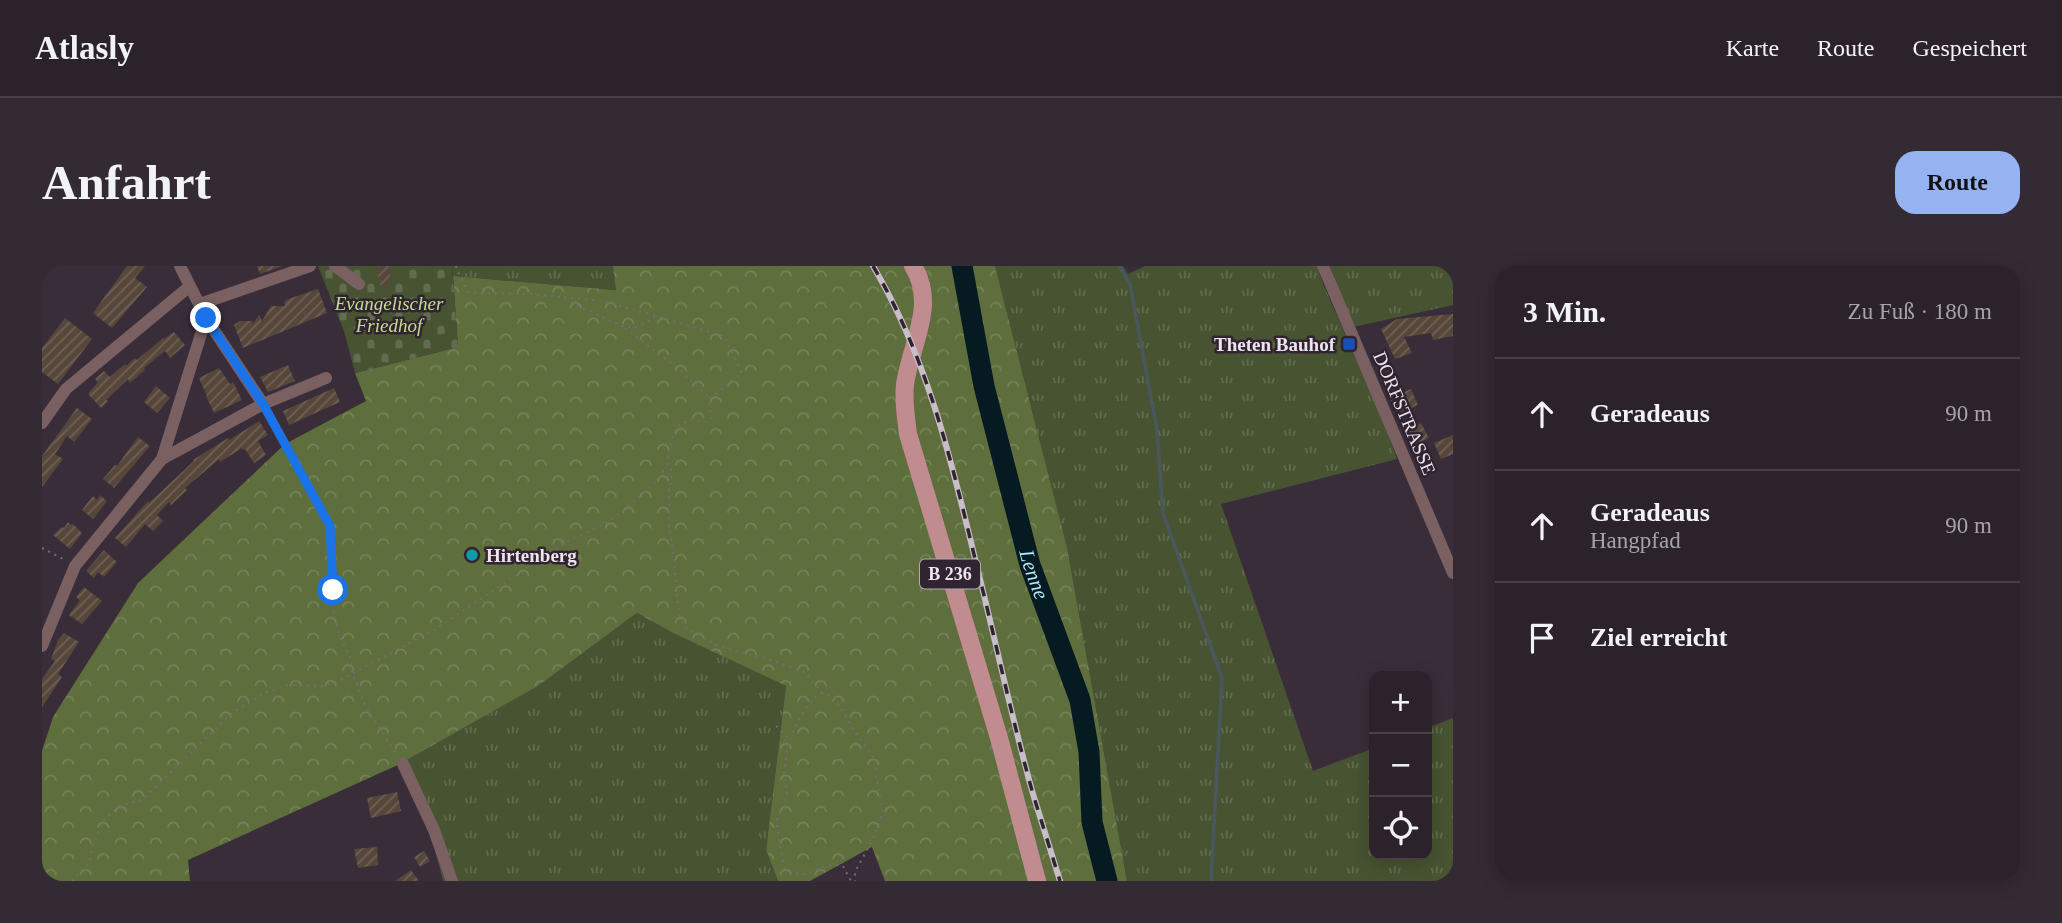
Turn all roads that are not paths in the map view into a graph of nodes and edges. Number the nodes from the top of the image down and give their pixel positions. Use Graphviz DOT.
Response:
graph roads {
  1 [pos="180,266"];
  2 [pos="310,266"];
  3 [pos="335,266"];
  4 [pos="913,266"];
  5 [pos="1323,266"];
  6 [pos="359,284"];
  7 [pos="190,286"];
  8 [pos="200,304"];
  9 [pos="206,318"];
  10 [pos="326,378"];
  11 [pos="263,404"];
  12 [pos="42,423"];
  13 [pos="162,459"];
  14 [pos="1453,573"];
  15 [pos="42,646"];
  16 [pos="403,764"];
  17 [pos="452,881"];
  18 [pos="1037,881"];
  1 -- 7 [label="street"];
  2 -- 8 [label="street"];
  3 -- 6 [label="street"];
  4 -- 18 [label="main road, B 236"];
  5 -- 14 [label="street, DORFSTRASSE"];
  7 -- 8 [label="street"];
  7 -- 12 [label="street"];
  8 -- 9 [label="street"];
  9 -- 11 [label="street"];
  9 -- 13 [label="street"];
  10 -- 11 [label="street"];
  11 -- 13 [label="street"];
  13 -- 15 [label="street"];
  16 -- 17 [label="street"];
}
